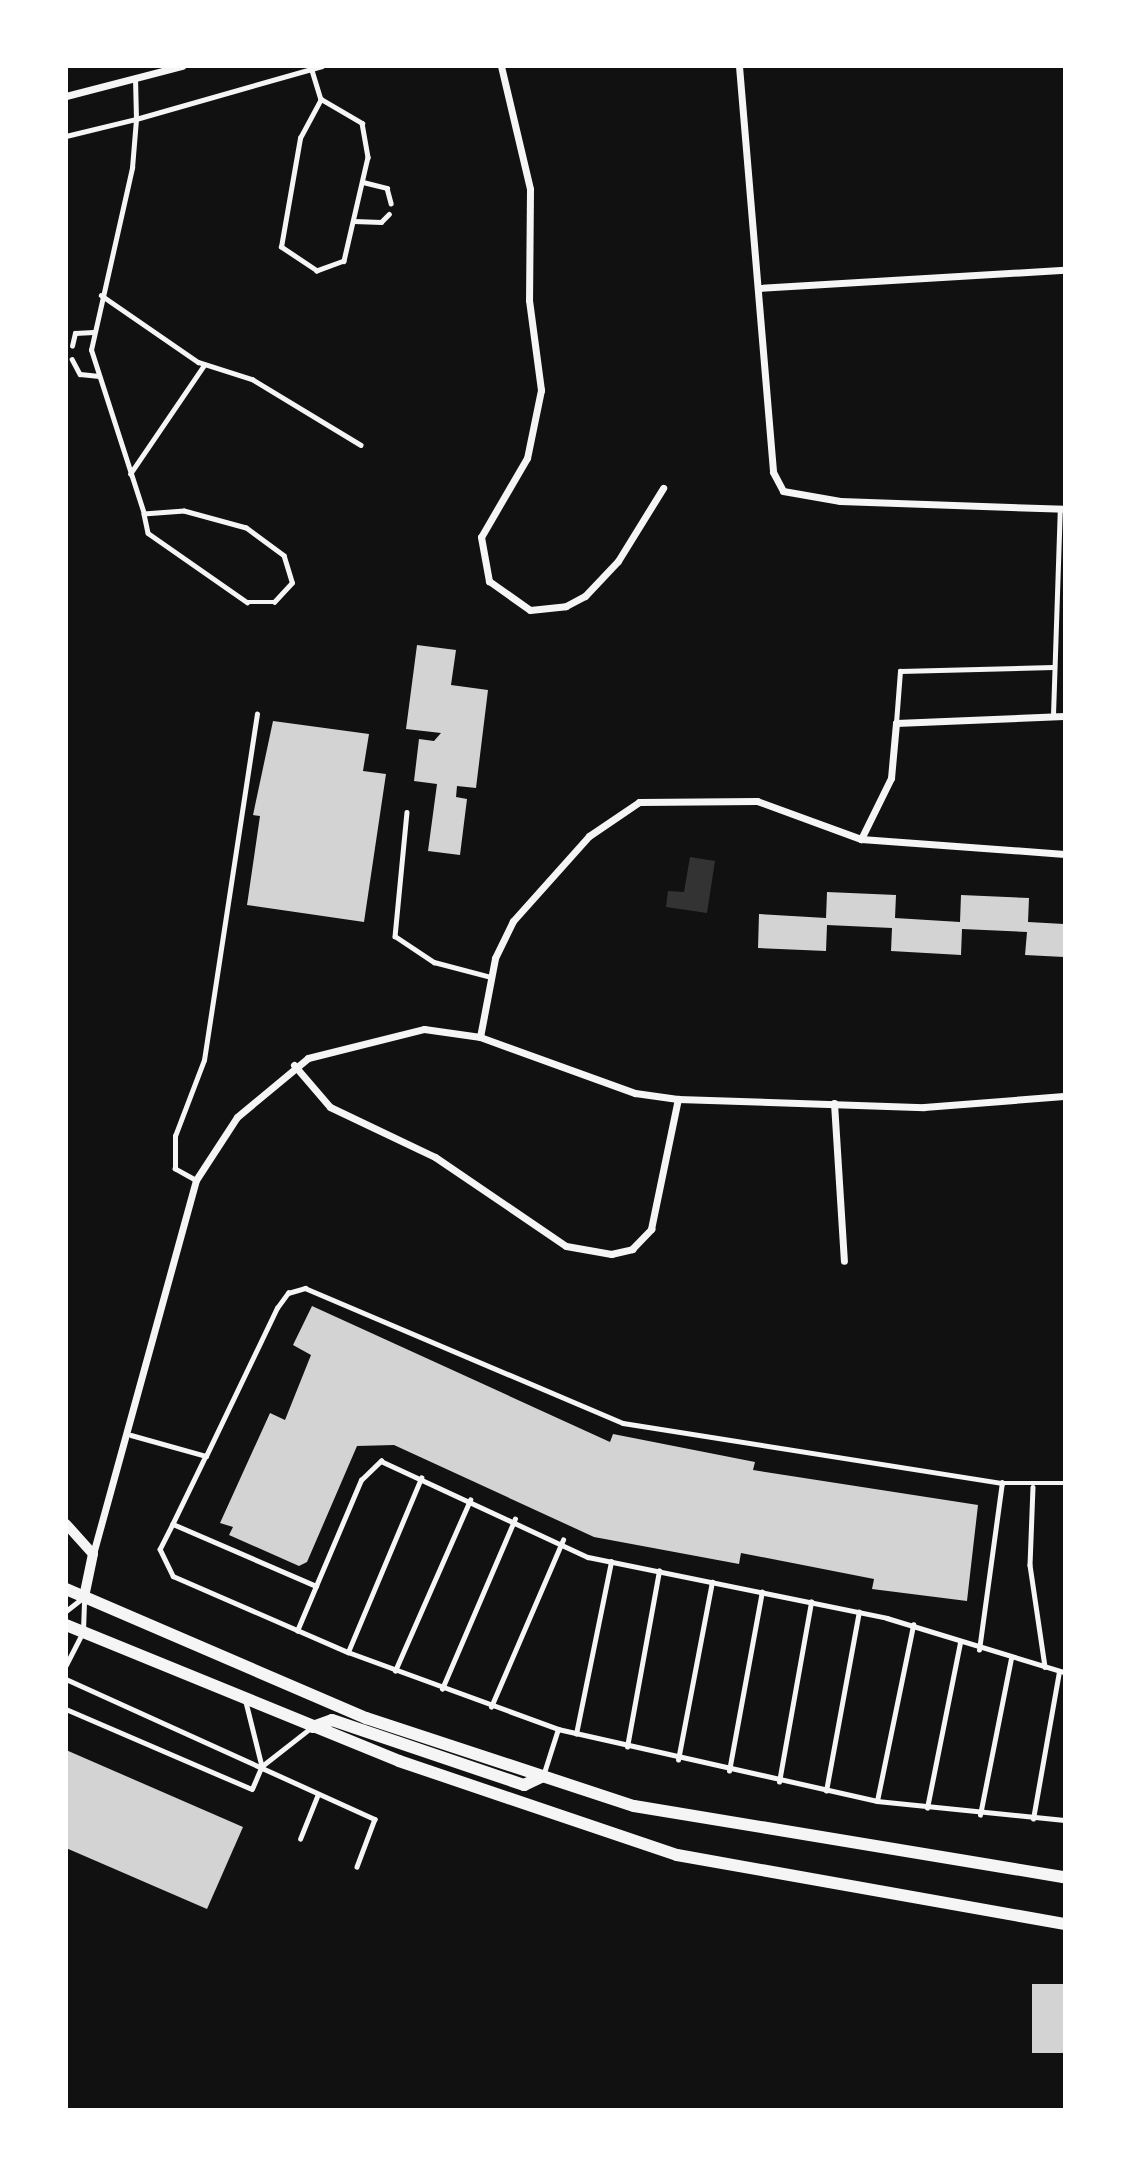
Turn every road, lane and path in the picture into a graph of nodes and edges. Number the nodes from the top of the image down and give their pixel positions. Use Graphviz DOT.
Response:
graph roads {
  1 [pos="183,66"];
  2 [pos="322,66"];
  3 [pos="500,66"];
  4 [pos="738,66"];
  5 [pos="311,68"];
  6 [pos="135,79"];
  7 [pos="66,96"];
  8 [pos="321,99"];
  9 [pos="136,119"];
  10 [pos="66,136"];
  11 [pos="363,181"];
  12 [pos="391,203"];
  13 [pos="389,214"];
  14 [pos="354,220"];
  15 [pos="1065,270"];
  16 [pos="758,288"];
  17 [pos="101,295"];
  18 [pos="93,332"];
  19 [pos="72,346"];
  20 [pos="72,359"];
  21 [pos="204,365"];
  22 [pos="99,376"];
  23 [pos="361,445"];
  24 [pos="130,475"];
  25 [pos="663,488"];
  26 [pos="1062,509"];
  27 [pos="144,514"];
  28 [pos="1054,667"];
  29 [pos="257,714"];
  30 [pos="1053,715"];
  31 [pos="1065,716"];
  32 [pos="896,723"];
  33 [pos="407,812"];
  34 [pos="861,839"];
  35 [pos="1065,854"];
  36 [pos="492,977"];
  37 [pos="480,1037"];
  38 [pos="293,1065"];
  39 [pos="1065,1096"];
  40 [pos="678,1099"];
  41 [pos="834,1103"];
  42 [pos="196,1180"];
  43 [pos="844,1261"];
  44 [pos="131,1435"];
  45 [pos="206,1456"];
  46 [pos="421,1478"];
  47 [pos="1002,1483"];
  48 [pos="1065,1483"];
  49 [pos="1033,1487"];
  50 [pos="471,1500"];
  51 [pos="515,1519"];
  52 [pos="66,1524"];
  53 [pos="173,1524"];
  54 [pos="563,1541"];
  55 [pos="93,1554"];
  56 [pos="611,1562"];
  57 [pos="659,1571"];
  58 [pos="712,1582"];
  59 [pos="316,1586"];
  60 [pos="66,1589"];
  61 [pos="762,1592"];
  62 [pos="84,1597"];
  63 [pos="811,1602"];
  64 [pos="66,1611"];
  65 [pos="859,1612"];
  66 [pos="66,1625"];
  67 [pos="913,1625"];
  68 [pos="83,1631"];
  69 [pos="297,1631"];
  70 [pos="960,1643"];
  71 [pos="979,1650"];
  72 [pos="348,1652"];
  73 [pos="1011,1659"];
  74 [pos="66,1665"];
  75 [pos="1045,1667"];
  76 [pos="395,1671"];
  77 [pos="1062,1672"];
  78 [pos="66,1679"];
  79 [pos="442,1689"];
  80 [pos="246,1702"];
  81 [pos="491,1707"];
  82 [pos="66,1709"];
  83 [pos="313,1727"];
  84 [pos="558,1729"];
  85 [pos="576,1734"];
  86 [pos="627,1747"];
  87 [pos="678,1760"];
  88 [pos="262,1766"];
  89 [pos="729,1771"];
  90 [pos="543,1776"];
  91 [pos="779,1782"];
  92 [pos="826,1791"];
  93 [pos="318,1794"];
  94 [pos="877,1801"];
  95 [pos="927,1808"];
  96 [pos="980,1815"];
  97 [pos="1033,1819"];
  98 [pos="1065,1820"];
  99 [pos="300,1839"];
  100 [pos="357,1867"];
  101 [pos="1065,1877"];
  102 [pos="1065,1924"];
  1 -- 6 [label="street"];
  2 -- 5 [label="lane"];
  3 -- 25 [label="street"];
  4 -- 16 [label="street"];
  5 -- 8 [label="lane"];
  5 -- 9 [label="lane"];
  6 -- 7 [label="street"];
  6 -- 9 [label="lane"];
  8 -- 11 [label="lane"];
  8 -- 14 [label="lane"];
  9 -- 10 [label="lane"];
  9 -- 17 [label="lane"];
  11 -- 12 [label="lane"];
  11 -- 14 [label="lane"];
  13 -- 14 [label="lane"];
  15 -- 16 [label="street"];
  16 -- 26 [label="street"];
  17 -- 18 [label="lane"];
  17 -- 21 [label="lane"];
  18 -- 19 [label="lane"];
  18 -- 22 [label="lane"];
  20 -- 22 [label="lane"];
  21 -- 23 [label="lane"];
  21 -- 24 [label="lane"];
  22 -- 24 [label="lane"];
  24 -- 27 [label="lane"];
  26 -- 28 [label="lane"];
  27 -- 27 [label="lane"];
  28 -- 30 [label="lane"];
  28 -- 32 [label="lane"];
  29 -- 42 [label="lane"];
  30 -- 31 [label="street"];
  30 -- 32 [label="street"];
  32 -- 34 [label="street"];
  33 -- 36 [label="lane"];
  34 -- 35 [label="street"];
  34 -- 36 [label="street"];
  36 -- 37 [label="street"];
  37 -- 38 [label="street"];
  37 -- 40 [label="street"];
  38 -- 40 [label="street"];
  38 -- 42 [label="street"];
  39 -- 41 [label="street"];
  40 -- 41 [label="street"];
  41 -- 43 [label="street"];
  42 -- 44 [label="street"];
  44 -- 45 [label="lane"];
  44 -- 55 [label="street"];
  45 -- 47 [label="lane"];
  45 -- 53 [label="lane"];
  46 -- 50 [label="lane"];
  46 -- 59 [label="lane"];
  46 -- 72 [label="lane"];
  47 -- 49 [label="lane"];
  47 -- 71 [label="lane"];
  48 -- 49 [label="lane"];
  49 -- 75 [label="lane"];
  50 -- 51 [label="lane"];
  50 -- 76 [label="lane"];
  51 -- 54 [label="lane"];
  51 -- 79 [label="lane"];
  52 -- 55 [label="street"];
  53 -- 59 [label="lane"];
  53 -- 69 [label="lane"];
  54 -- 56 [label="lane"];
  54 -- 81 [label="lane"];
  55 -- 62 [label="street"];
  56 -- 57 [label="lane"];
  56 -- 85 [label="lane"];
  57 -- 58 [label="lane"];
  57 -- 86 [label="lane"];
  58 -- 61 [label="lane"];
  58 -- 87 [label="lane"];
  59 -- 69 [label="lane"];
  60 -- 62 [label="main road"];
  61 -- 63 [label="lane"];
  61 -- 89 [label="lane"];
  62 -- 64 [label="lane"];
  62 -- 68 [label="lane"];
  62 -- 90 [label="main road"];
  63 -- 65 [label="lane"];
  63 -- 91 [label="lane"];
  65 -- 67 [label="lane"];
  65 -- 92 [label="lane"];
  66 -- 68 [label="main road"];
  67 -- 70 [label="lane"];
  67 -- 94 [label="lane"];
  68 -- 74 [label="lane"];
  68 -- 80 [label="main road"];
  69 -- 72 [label="lane"];
  70 -- 71 [label="lane"];
  70 -- 95 [label="lane"];
  71 -- 73 [label="lane"];
  72 -- 76 [label="lane"];
  73 -- 75 [label="lane"];
  73 -- 96 [label="lane"];
  75 -- 77 [label="lane"];
  76 -- 79 [label="lane"];
  77 -- 97 [label="lane"];
  78 -- 88 [label="lane"];
  79 -- 81 [label="lane"];
  80 -- 83 [label="main road"];
  80 -- 88 [label="lane"];
  81 -- 84 [label="lane"];
  82 -- 88 [label="lane"];
  83 -- 88 [label="lane"];
  83 -- 90 [label="main road"];
  83 -- 102 [label="main road"];
  84 -- 85 [label="lane"];
  84 -- 90 [label="lane"];
  85 -- 86 [label="lane"];
  86 -- 87 [label="lane"];
  87 -- 89 [label="lane"];
  88 -- 93 [label="lane"];
  89 -- 91 [label="lane"];
  90 -- 101 [label="main road"];
  91 -- 92 [label="lane"];
  92 -- 94 [label="lane"];
  93 -- 99 [label="lane"];
  93 -- 100 [label="lane"];
  94 -- 95 [label="lane"];
  95 -- 96 [label="lane"];
  96 -- 97 [label="lane"];
  97 -- 98 [label="lane"];
}
